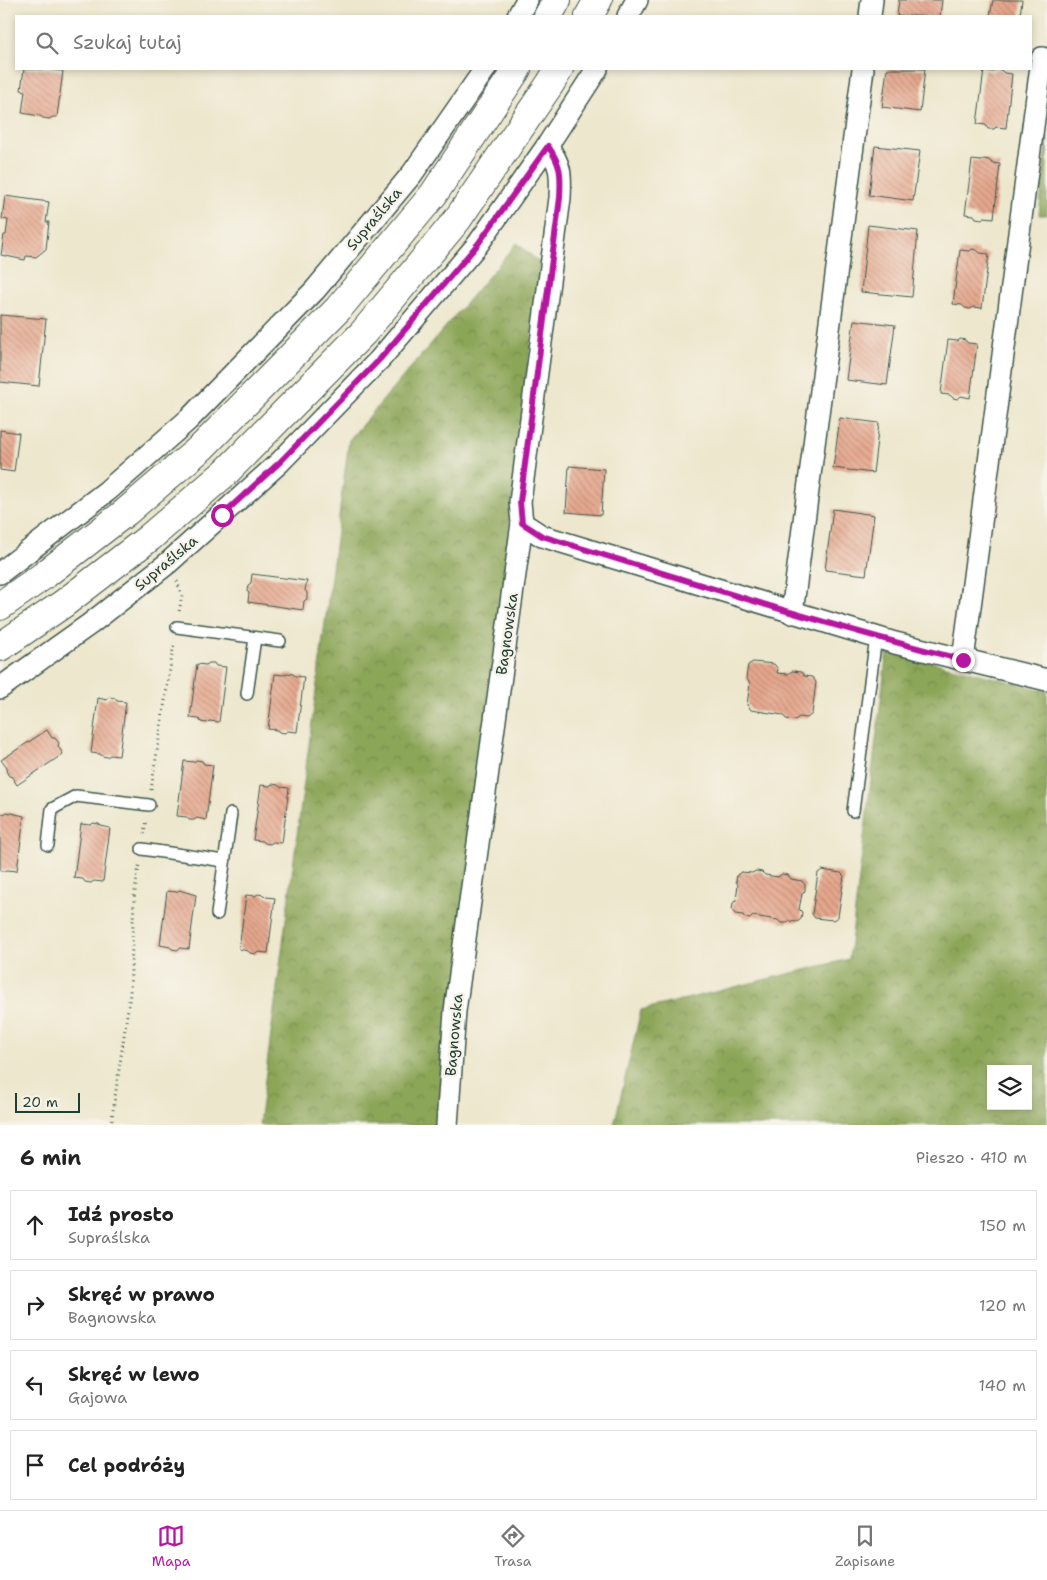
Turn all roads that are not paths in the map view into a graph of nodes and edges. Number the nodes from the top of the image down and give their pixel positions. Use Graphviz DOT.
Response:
graph roads {
  1 [pos="527,0"];
  2 [pos="557,0"];
  3 [pos="598,0"];
  4 [pos="636,0"];
  5 [pos="872,0"];
  6 [pos="519,15"];
  7 [pos="549,15"];
  8 [pos="589,15"];
  9 [pos="628,15"];
  10 [pos="870,15"];
  11 [pos="1042,58"];
  12 [pos="484,70"];
  13 [pos="516,70"];
  14 [pos="558,70"];
  15 [pos="596,70"];
  16 [pos="863,70"];
  17 [pos="548,146"];
  18 [pos="522,523"];
  19 [pos="0,573"];
  20 [pos="0,606"];
  21 [pos="792,613"];
  22 [pos="176,627"];
  23 [pos="876,637"];
  24 [pos="254,638"];
  25 [pos="280,641"];
  26 [pos="0,647"];
  27 [pos="963,660"];
  28 [pos="1047,680"];
  29 [pos="0,688"];
  30 [pos="247,694"];
  31 [pos="149,805"];
  32 [pos="853,810"];
  33 [pos="231,814"];
  34 [pos="48,845"];
  35 [pos="142,849"];
  36 [pos="224,861"];
  37 [pos="217,914"];
  38 [pos="447,1125"];
  1 -- 6 [label="street"];
  2 -- 7 [label="main road"];
  3 -- 8 [label="main road"];
  4 -- 9 [label="street"];
  5 -- 10 [label="street"];
  11 -- 27 [label="street"];
  12 -- 19 [label="street, Supraślska"];
  13 -- 20 [label="main road"];
  14 -- 26 [label="main road"];
  15 -- 17 [label="street, Supraślska"];
  16 -- 21 [label="street"];
  17 -- 18 [label="street, Bagnowska"];
  17 -- 29 [label="street, Supraślska"];
  18 -- 21 [label="street"];
  18 -- 38 [label="street, Bagnowska"];
  21 -- 23 [label="street"];
  22 -- 24 [label="lane"];
  23 -- 27 [label="street"];
  23 -- 32 [label="lane"];
  24 -- 25 [label="lane"];
  24 -- 30 [label="lane"];
  27 -- 28 [label="street"];
  31 -- 34 [label="lane"];
  33 -- 36 [label="lane"];
  35 -- 36 [label="lane"];
  36 -- 37 [label="lane"];
}
